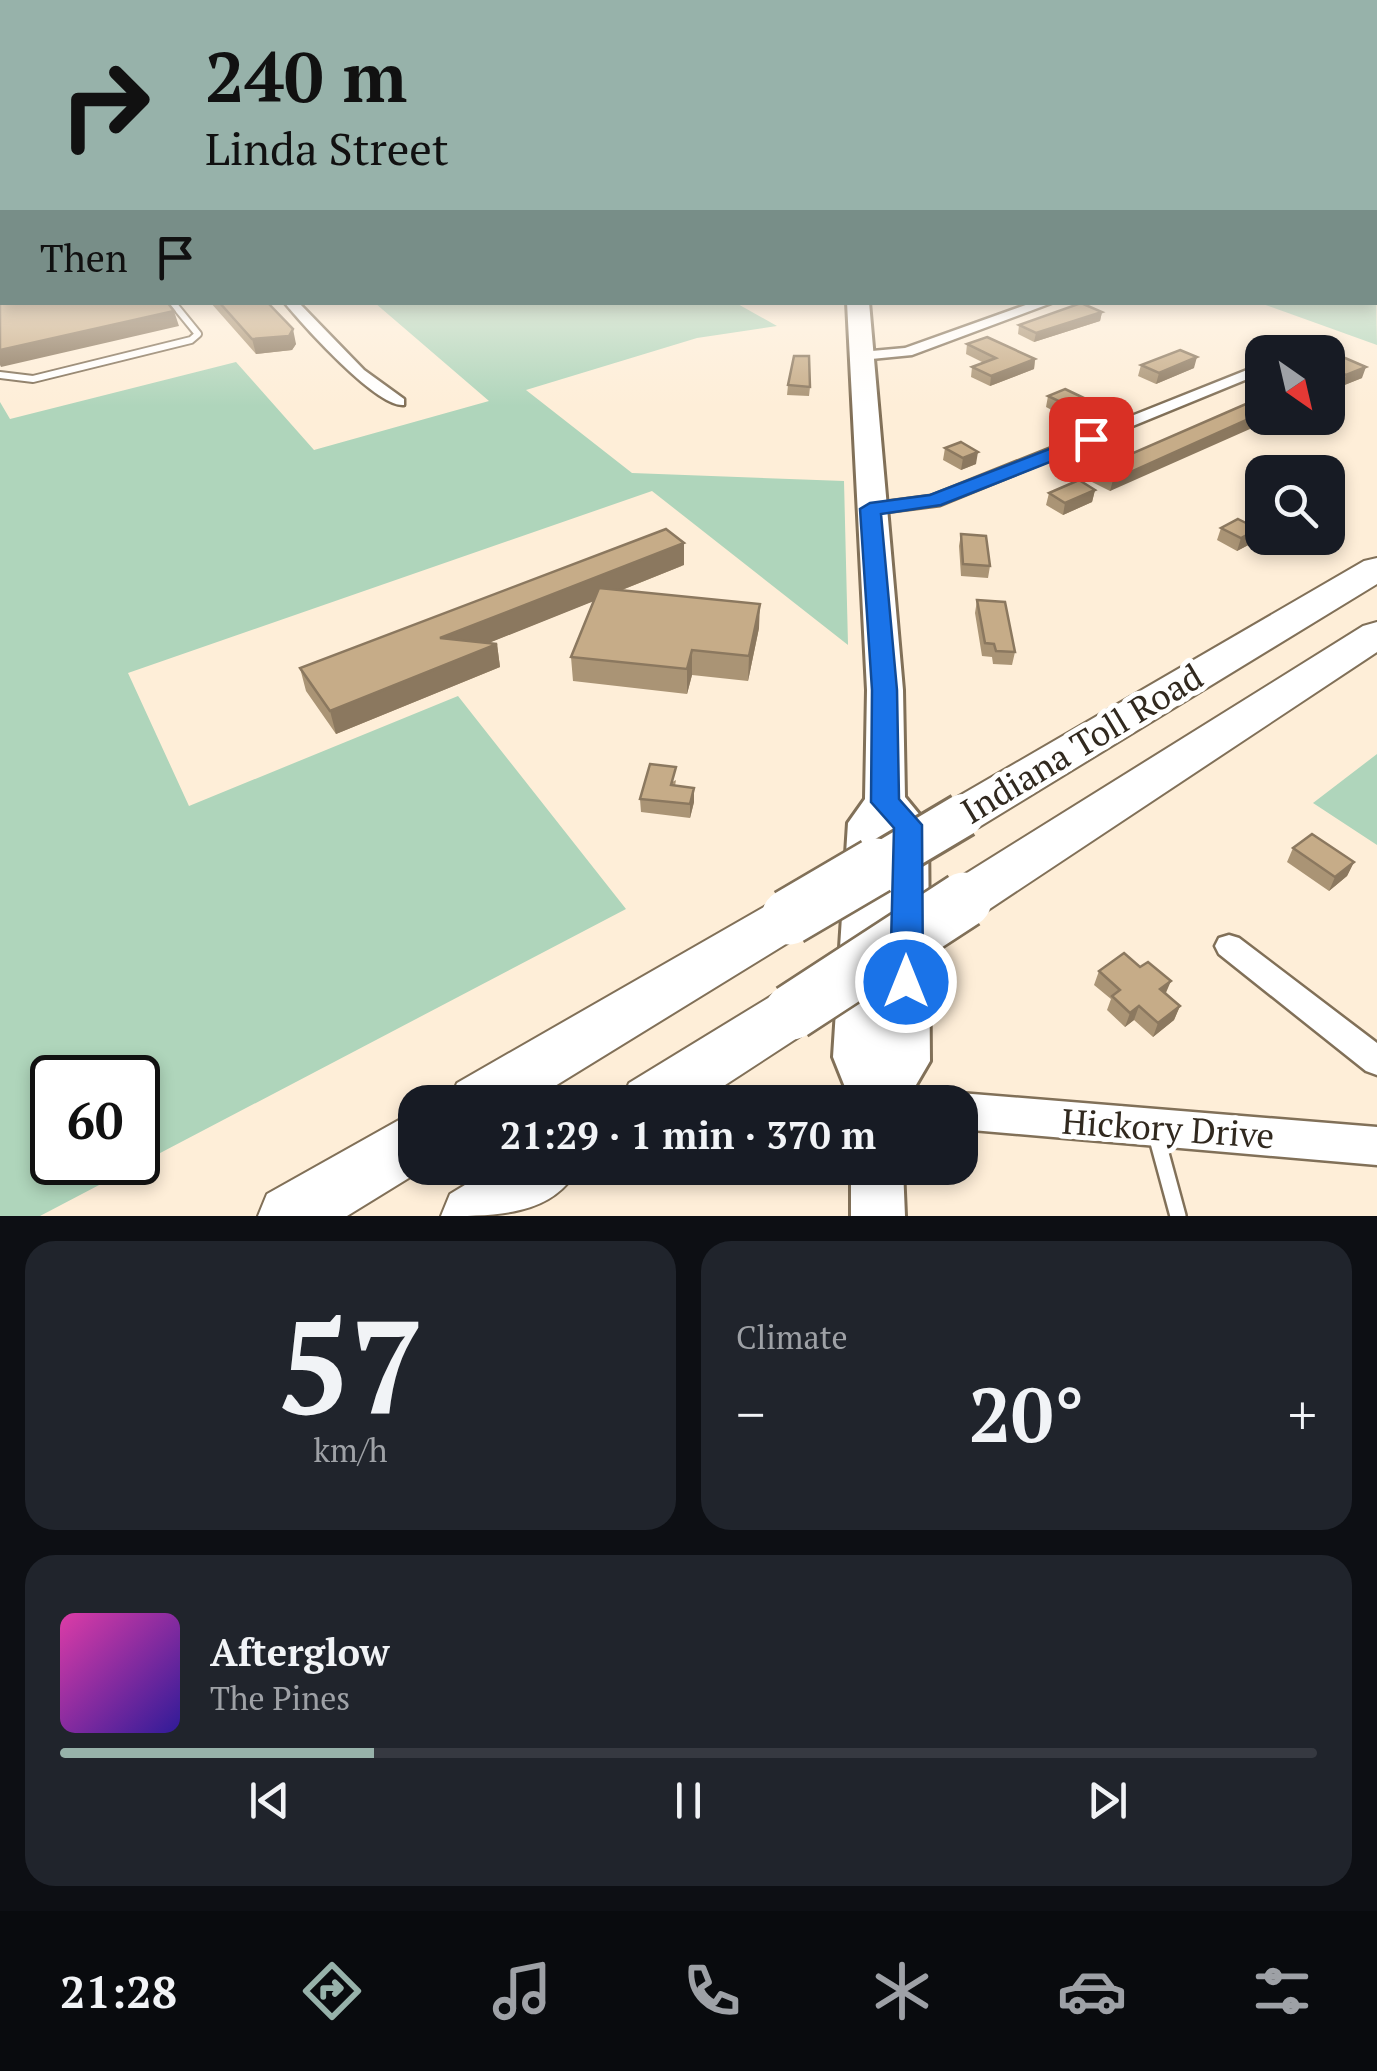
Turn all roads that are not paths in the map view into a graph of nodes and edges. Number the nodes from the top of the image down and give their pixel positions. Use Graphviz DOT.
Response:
graph roads {
  1 [pos="174,305"];
  2 [pos="293,305"];
  3 [pos="858,305"];
  4 [pos="1040,305"];
  5 [pos="861,356"];
  6 [pos="1245,375"];
  7 [pos="0,376"];
  8 [pos="399,402"];
  9 [pos="870,509"];
  10 [pos="1377,569"];
  11 [pos="1377,634"];
  12 [pos="1229,946"];
  13 [pos="1377,1062"];
  14 [pos="506,1085"];
  15 [pos="677,1085"];
  16 [pos="888,1085"];
  17 [pos="978,1113"];
  18 [pos="1154,1129"];
  19 [pos="1377,1146"];
  20 [pos="398,1150"];
  21 [pos="521,1185"];
  22 [pos="877,1185"];
  23 [pos="289,1216"];
  24 [pos="472,1216"];
  25 [pos="878,1216"];
  26 [pos="1178,1216"];
  1 -- 7 [label="lane"];
  2 -- 8 [label="street"];
  3 -- 5 [label="main road"];
  4 -- 5 [label="street"];
  5 -- 9 [label="main road"];
  6 -- 9 [label="street"];
  9 -- 16 [label="main road"];
  10 -- 14 [label="highway, Indiana Toll Road, bridge"];
  11 -- 15 [label="highway, Indiana Toll Road, bridge"];
  12 -- 13 [label="street"];
  17 -- 18 [label="street, Hickory Drive"];
  18 -- 19 [label="street, Hickory Drive"];
  18 -- 26 [label="lane"];
  20 -- 23 [label="highway"];
  21 -- 24 [label="highway"];
  22 -- 25 [label="main road"];
}
